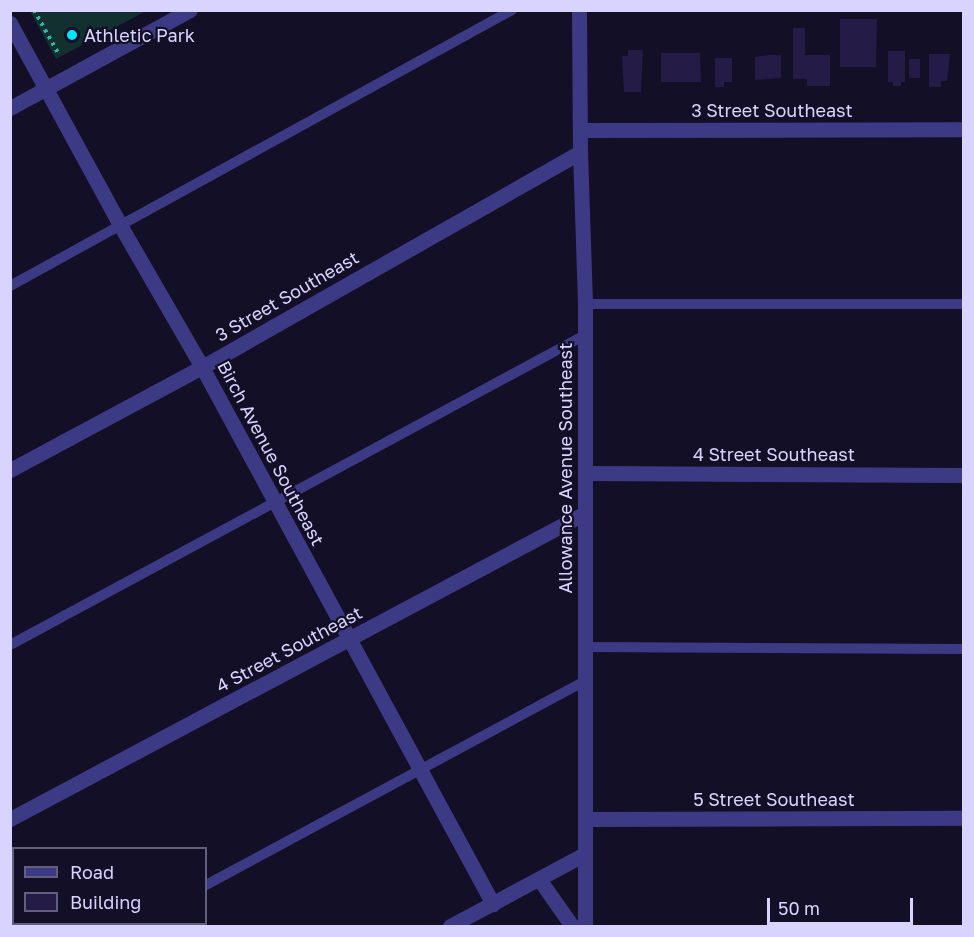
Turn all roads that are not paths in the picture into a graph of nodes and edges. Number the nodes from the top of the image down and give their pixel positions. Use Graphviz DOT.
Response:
graph roads {
  1 [pos="190,10"];
  2 [pos="512,10"];
  3 [pos="579,10"];
  4 [pos="10,23"];
  5 [pos="46,89"];
  6 [pos="10,108"];
  7 [pos="963,129"];
  8 [pos="580,130"];
  9 [pos="580,152"];
  10 [pos="120,225"];
  11 [pos="10,286"];
  12 [pos="585,304"];
  13 [pos="963,304"];
  14 [pos="585,335"];
  15 [pos="202,367"];
  16 [pos="10,470"];
  17 [pos="585,473"];
  18 [pos="963,475"];
  19 [pos="275,503"];
  20 [pos="585,513"];
  21 [pos="349,639"];
  22 [pos="10,645"];
  23 [pos="585,647"];
  24 [pos="963,649"];
  25 [pos="585,681"];
  26 [pos="420,770"];
  27 [pos="963,818"];
  28 [pos="10,819"];
  29 [pos="585,819"];
  30 [pos="585,854"];
  31 [pos="539,879"];
  32 [pos="207,884"];
  33 [pos="493,904"];
  34 [pos="450,927"];
  35 [pos="572,927"];
  36 [pos="585,927"];
  1 -- 5 [label="street"];
  2 -- 10 [label="lane"];
  3 -- 8 [label="street, Allowance Avenue Southeast"];
  4 -- 5 [label="street, Birch Avenue Southeast"];
  5 -- 6 [label="street"];
  5 -- 10 [label="street, Birch Avenue Southeast"];
  7 -- 8 [label="street, 3 Street Southeast"];
  8 -- 9 [label="street, Allowance Avenue Southeast"];
  9 -- 12 [label="street, Allowance Avenue Southeast"];
  9 -- 15 [label="street, 3 Street Southeast"];
  10 -- 11 [label="lane"];
  10 -- 15 [label="street, Birch Avenue Southeast"];
  12 -- 13 [label="lane"];
  12 -- 14 [label="street, Allowance Avenue Southeast"];
  14 -- 17 [label="street, Allowance Avenue Southeast"];
  14 -- 19 [label="lane"];
  15 -- 16 [label="street, 3 Street Southeast"];
  15 -- 19 [label="street, Birch Avenue Southeast"];
  17 -- 18 [label="street, 4 Street Southeast"];
  17 -- 20 [label="street, Allowance Avenue Southeast"];
  19 -- 21 [label="street, Birch Avenue Southeast"];
  19 -- 22 [label="lane"];
  20 -- 21 [label="street, 4 Street Southeast"];
  20 -- 23 [label="street, Allowance Avenue Southeast"];
  21 -- 26 [label="street, Birch Avenue Southeast"];
  21 -- 28 [label="street, 4 Street Southeast"];
  23 -- 24 [label="lane"];
  23 -- 25 [label="street, Allowance Avenue Southeast"];
  25 -- 26 [label="lane"];
  25 -- 29 [label="street, Allowance Avenue Southeast"];
  26 -- 32 [label="lane"];
  26 -- 33 [label="street, Birch Avenue Southeast"];
  27 -- 29 [label="street, 5 Street Southeast"];
  29 -- 30 [label="street, Allowance Avenue Southeast"];
  30 -- 31 [label="street"];
  30 -- 36 [label="street, Allowance Avenue Southeast"];
  31 -- 33 [label="street"];
  31 -- 35 [label="street"];
  33 -- 34 [label="street"];
}
